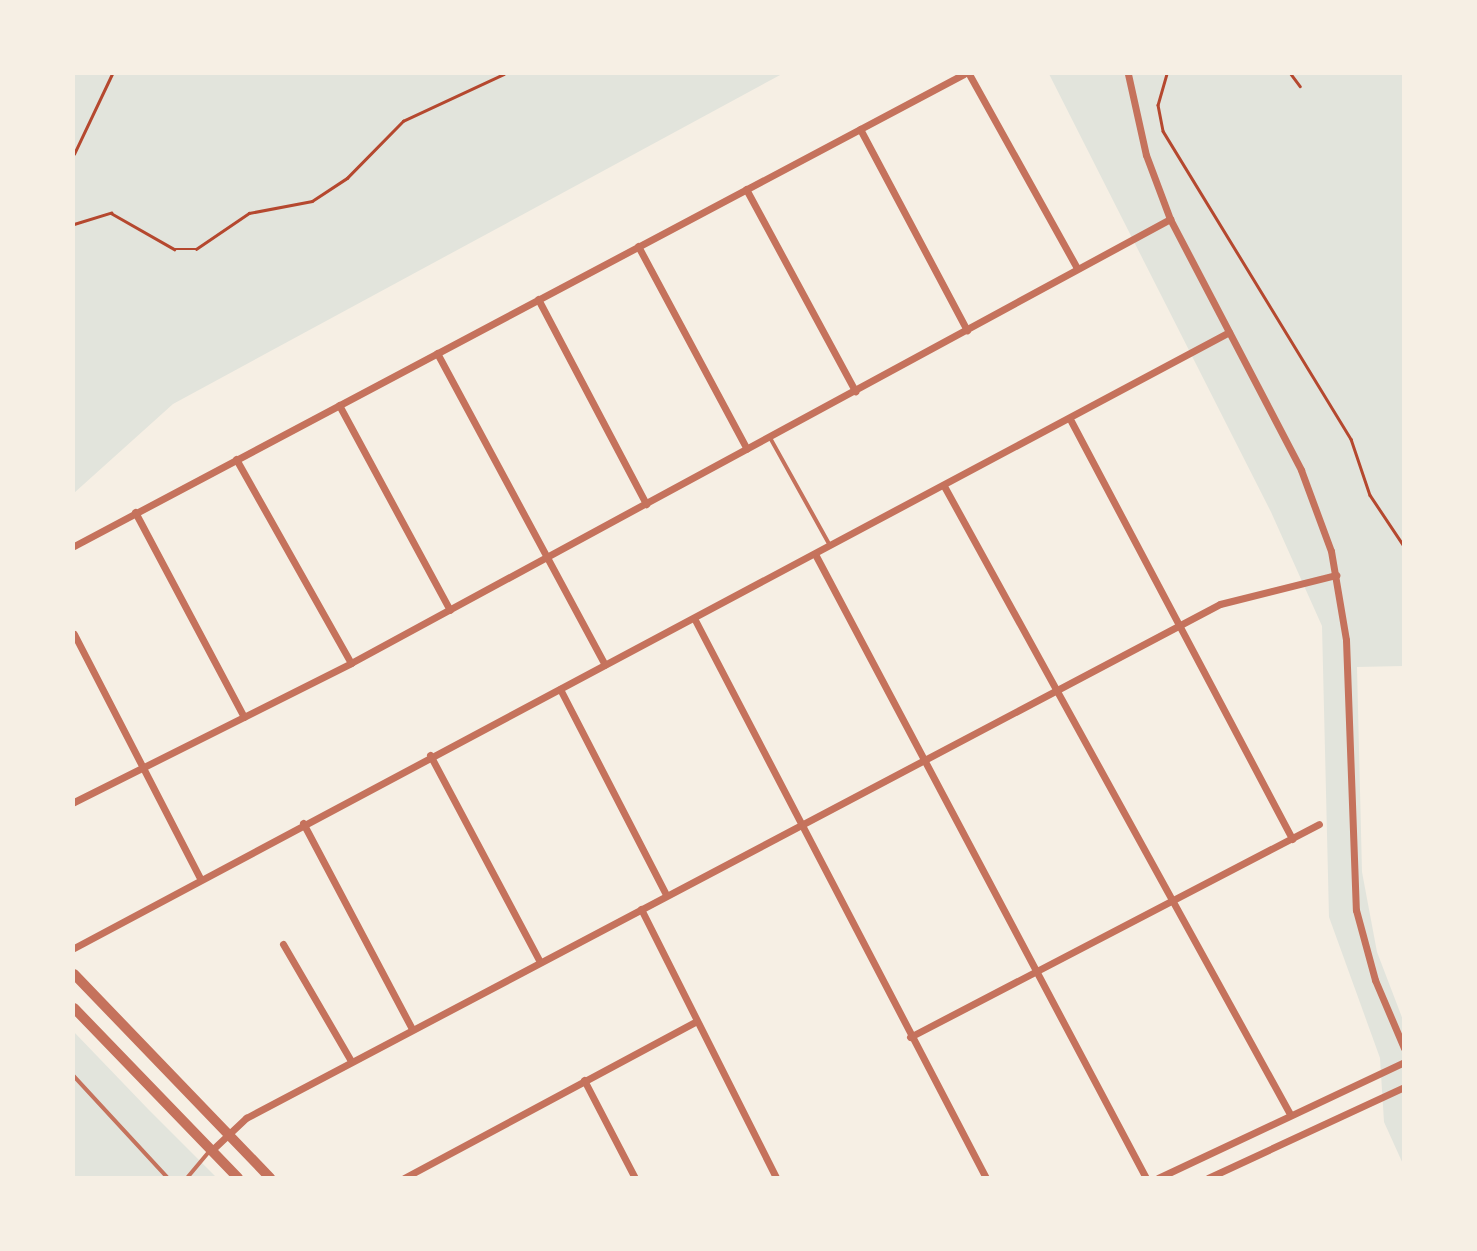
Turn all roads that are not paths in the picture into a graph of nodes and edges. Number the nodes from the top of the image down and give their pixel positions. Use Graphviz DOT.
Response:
graph roads {
  1 [pos="966,74"];
  2 [pos="1128,74"];
  3 [pos="860,129"];
  4 [pos="746,189"];
  5 [pos="1170,219"];
  6 [pos="638,246"];
  7 [pos="1077,268"];
  8 [pos="538,299"];
  9 [pos="967,330"];
  10 [pos="1229,332"];
  11 [pos="437,353"];
  12 [pos="855,391"];
  13 [pos="339,405"];
  14 [pos="1071,421"];
  15 [pos="770,436"];
  16 [pos="747,449"];
  17 [pos="236,459"];
  18 [pos="944,486"];
  19 [pos="646,504"];
  20 [pos="135,512"];
  21 [pos="74,546"];
  22 [pos="830,546"];
  23 [pos="815,554"];
  24 [pos="545,558"];
  25 [pos="1336,575"];
  26 [pos="450,610"];
  27 [pos="694,618"];
  28 [pos="1183,626"];
  29 [pos="74,634"];
  30 [pos="351,663"];
  31 [pos="605,665"];
  32 [pos="560,689"];
  33 [pos="1056,691"];
  34 [pos="244,717"];
  35 [pos="430,755"];
  36 [pos="924,761"];
  37 [pos="142,769"];
  38 [pos="74,802"];
  39 [pos="303,823"];
  40 [pos="1319,824"];
  41 [pos="800,825"];
  42 [pos="1292,839"];
  43 [pos="200,878"];
  44 [pos="666,894"];
  45 [pos="1172,901"];
  46 [pos="641,909"];
  47 [pos="283,944"];
  48 [pos="74,948"];
  49 [pos="540,962"];
  50 [pos="1034,970"];
  51 [pos="74,974"];
  52 [pos="74,1008"];
  53 [pos="697,1021"];
  54 [pos="412,1029"];
  55 [pos="910,1037"];
  56 [pos="1404,1048"];
  57 [pos="351,1061"];
  58 [pos="1404,1062"];
  59 [pos="74,1076"];
  60 [pos="584,1080"];
  61 [pos="1404,1087"];
  62 [pos="1290,1114"];
  63 [pos="225,1131"];
  64 [pos="212,1150"];
  65 [pos="168,1178"];
  66 [pos="187,1178"];
  67 [pos="237,1178"];
  68 [pos="271,1178"];
  69 [pos="404,1178"];
  70 [pos="635,1178"];
  71 [pos="776,1178"];
  72 [pos="985,1178"];
  73 [pos="1146,1178"];
  74 [pos="1158,1178"];
  75 [pos="1208,1178"];
  1 -- 3 [label="street"];
  1 -- 7 [label="street"];
  2 -- 5 [label="street"];
  3 -- 4 [label="street"];
  3 -- 9 [label="street"];
  4 -- 6 [label="street"];
  4 -- 12 [label="street"];
  5 -- 7 [label="street"];
  5 -- 10 [label="street"];
  6 -- 8 [label="street"];
  6 -- 16 [label="street"];
  7 -- 9 [label="street"];
  8 -- 11 [label="street"];
  8 -- 19 [label="street"];
  9 -- 12 [label="street"];
  10 -- 14 [label="street"];
  10 -- 25 [label="street"];
  11 -- 13 [label="street"];
  11 -- 24 [label="street"];
  12 -- 15 [label="street"];
  13 -- 17 [label="street"];
  13 -- 26 [label="street"];
  14 -- 18 [label="street"];
  14 -- 28 [label="street"];
  15 -- 16 [label="street"];
  15 -- 22 [label="lane"];
  16 -- 19 [label="street"];
  17 -- 20 [label="street"];
  17 -- 30 [label="street"];
  18 -- 22 [label="street"];
  18 -- 33 [label="street"];
  19 -- 24 [label="street"];
  20 -- 21 [label="street"];
  20 -- 34 [label="street"];
  22 -- 23 [label="street"];
  23 -- 27 [label="street"];
  23 -- 36 [label="street"];
  24 -- 26 [label="street"];
  24 -- 31 [label="street"];
  25 -- 28 [label="street"];
  25 -- 56 [label="street"];
  26 -- 30 [label="street"];
  27 -- 31 [label="street"];
  27 -- 41 [label="street"];
  28 -- 33 [label="street"];
  28 -- 42 [label="street"];
  29 -- 37 [label="street"];
  30 -- 34 [label="street"];
  31 -- 32 [label="street"];
  32 -- 35 [label="street"];
  32 -- 44 [label="street"];
  33 -- 36 [label="street"];
  33 -- 45 [label="street"];
  34 -- 37 [label="street"];
  35 -- 39 [label="street"];
  35 -- 49 [label="street"];
  36 -- 41 [label="street"];
  36 -- 50 [label="street"];
  37 -- 38 [label="street"];
  37 -- 43 [label="street"];
  39 -- 43 [label="street"];
  39 -- 54 [label="street"];
  40 -- 42 [label="street"];
  41 -- 44 [label="street"];
  41 -- 55 [label="street"];
  42 -- 45 [label="street"];
  43 -- 48 [label="street"];
  44 -- 46 [label="street"];
  45 -- 50 [label="street"];
  45 -- 62 [label="street"];
  46 -- 49 [label="street"];
  46 -- 53 [label="street"];
  47 -- 57 [label="street"];
  49 -- 54 [label="street"];
  50 -- 55 [label="street"];
  50 -- 73 [label="street"];
  51 -- 63 [label="street"];
  52 -- 64 [label="street"];
  53 -- 60 [label="street"];
  53 -- 71 [label="street"];
  54 -- 57 [label="street"];
  55 -- 72 [label="street"];
  57 -- 63 [label="street"];
  58 -- 62 [label="street"];
  59 -- 65 [label="lane"];
  60 -- 69 [label="street"];
  60 -- 70 [label="street"];
  61 -- 75 [label="street"];
  62 -- 74 [label="street"];
  63 -- 64 [label="street"];
  63 -- 68 [label="street"];
  64 -- 66 [label="lane"];
  64 -- 67 [label="street"];
}
